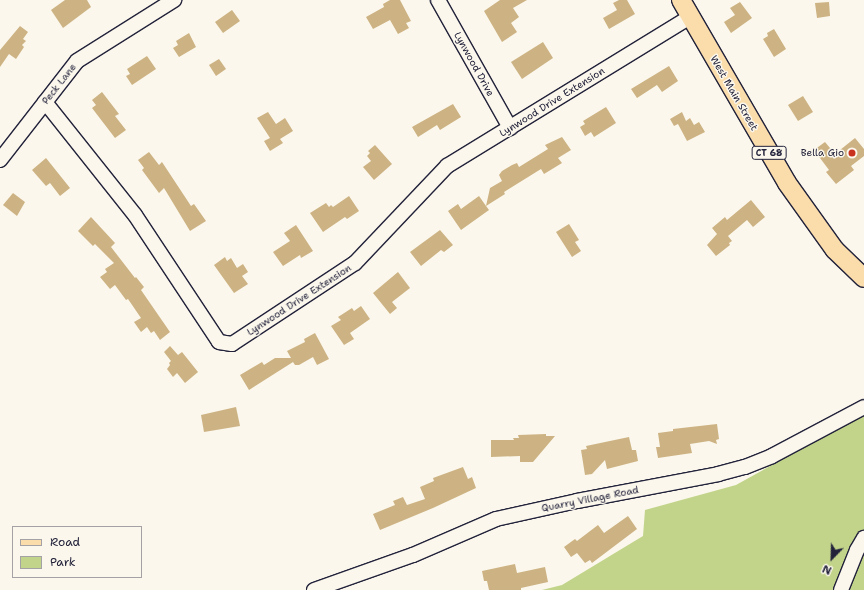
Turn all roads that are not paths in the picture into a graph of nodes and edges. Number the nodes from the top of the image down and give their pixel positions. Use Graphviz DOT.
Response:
graph roads {
  1 [pos="174,0"];
  2 [pos="438,0"];
  3 [pos="681,0"];
  4 [pos="690,17"];
  5 [pos="45,102"];
  6 [pos="510,128"];
  7 [pos="0,160"];
  8 [pos="864,278"];
  9 [pos="864,407"];
  10 [pos="864,538"];
  11 [pos="314,590"];
  12 [pos="841,590"];
  1 -- 5 [label="street, Peck Lane"];
  2 -- 6 [label="street, Lynwood Drive"];
  3 -- 4 [label="main road, West Main Street / CT 68"];
  4 -- 6 [label="street, Lynwood Drive Extension"];
  4 -- 8 [label="main road, West Main Street / CT 68"];
  5 -- 6 [label="street, Lynwood Drive Extension"];
  5 -- 7 [label="street, Peck Lane"];
  9 -- 11 [label="street, Quarry Village Road"];
  10 -- 12 [label="street"];
}
